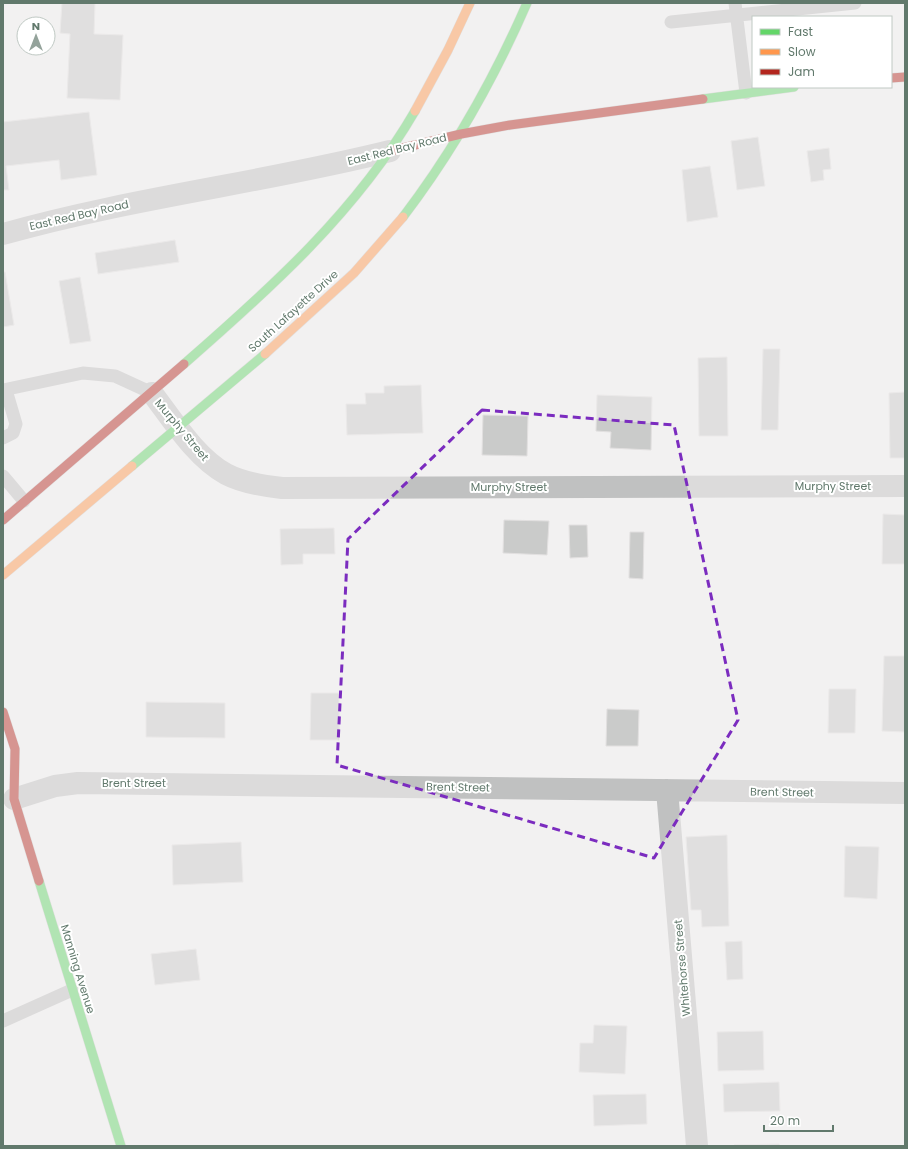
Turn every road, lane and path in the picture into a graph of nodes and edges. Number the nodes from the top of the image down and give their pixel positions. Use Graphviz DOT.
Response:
graph roads {
  1 [pos="470,3"];
  2 [pos="527,3"];
  3 [pos="855,3"];
  4 [pos="736,9"];
  5 [pos="671,22"];
  6 [pos="905,77"];
  7 [pos="892,78"];
  8 [pos="786,88"];
  9 [pos="746,93"];
  10 [pos="461,134"];
  11 [pos="390,151"];
  12 [pos="3,234"];
  13 [pos="4,390"];
  14 [pos="152,393"];
  15 [pos="8,411"];
  16 [pos="179,428"];
  17 [pos="3,438"];
  18 [pos="3,476"];
  19 [pos="905,486"];
  20 [pos="24,501"];
  21 [pos="3,520"];
  22 [pos="3,576"];
  23 [pos="3,712"];
  24 [pos="667,790"];
  25 [pos="905,793"];
  26 [pos="7,796"];
  27 [pos="72,990"];
  28 [pos="3,1021"];
  29 [pos="121,1146"];
  30 [pos="697,1146"];
  1 -- 11 [label="main road"];
  2 -- 10 [label="main road, South Lafayette Drive"];
  3 -- 4 [label="lane"];
  4 -- 5 [label="lane"];
  4 -- 9 [label="lane"];
  6 -- 7 [label="main road"];
  8 -- 9 [label="main road, East Red Bay Road"];
  9 -- 10 [label="main road, East Red Bay Road"];
  10 -- 11 [label="main road, East Red Bay Road"];
  10 -- 16 [label="main road, South Lafayette Drive"];
  11 -- 12 [label="street, East Red Bay Road"];
  11 -- 14 [label="main road"];
  13 -- 14 [label="lane"];
  13 -- 15 [label="lane"];
  14 -- 16 [label="street, Murphy Street"];
  14 -- 20 [label="main road"];
  15 -- 17 [label="lane"];
  16 -- 19 [label="street, Murphy Street"];
  16 -- 22 [label="main road, South Lafayette Drive"];
  18 -- 20 [label="lane"];
  20 -- 21 [label="main road"];
  23 -- 26 [label="main road, Manning Avenue"];
  24 -- 25 [label="street, Brent Street"];
  24 -- 26 [label="street, Brent Street"];
  24 -- 30 [label="street, Whitehorse Street"];
  26 -- 27 [label="main road, Manning Avenue"];
  27 -- 28 [label="lane"];
  27 -- 29 [label="main road, Manning Avenue"];
}
